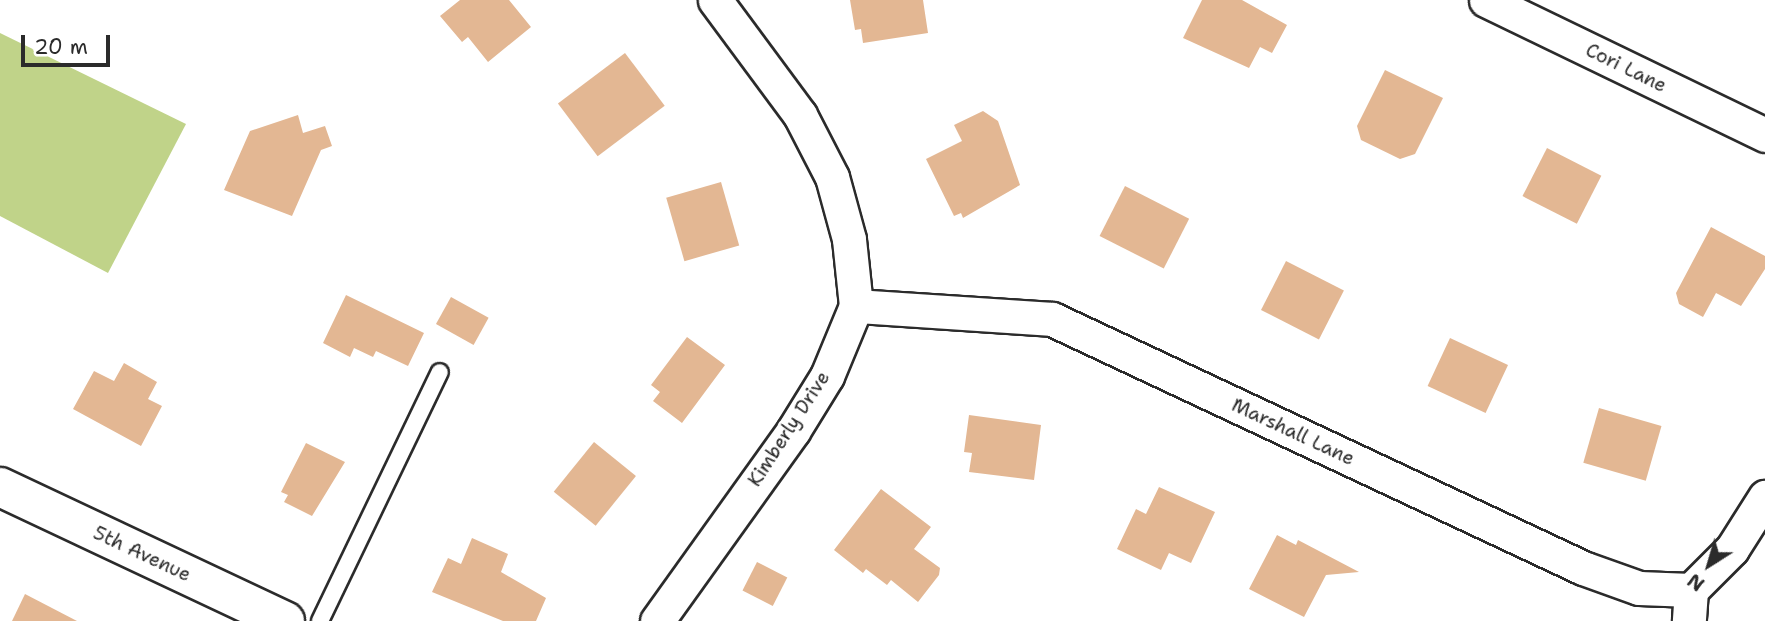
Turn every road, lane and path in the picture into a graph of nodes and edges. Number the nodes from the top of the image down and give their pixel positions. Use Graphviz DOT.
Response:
graph roads {
  1 [pos="715,0"];
  2 [pos="1486,0"];
  3 [pos="1765,135"];
  4 [pos="856,306"];
  5 [pos="440,372"];
  6 [pos="0,487"];
  7 [pos="1765,497"];
  8 [pos="1690,606"];
  9 [pos="237,611"];
  10 [pos="285,621"];
  11 [pos="320,621"];
  12 [pos="657,621"];
  1 -- 4 [label="street, Kimberly Drive"];
  2 -- 3 [label="street, Cori Lane"];
  4 -- 8 [label="street, Marshall Lane"];
  4 -- 12 [label="street, Kimberly Drive"];
  5 -- 11 [label="lane"];
  6 -- 9 [label="street, 5th Avenue"];
  7 -- 8 [label="street"];
  9 -- 10 [label="street, 5th Avenue"];
}
